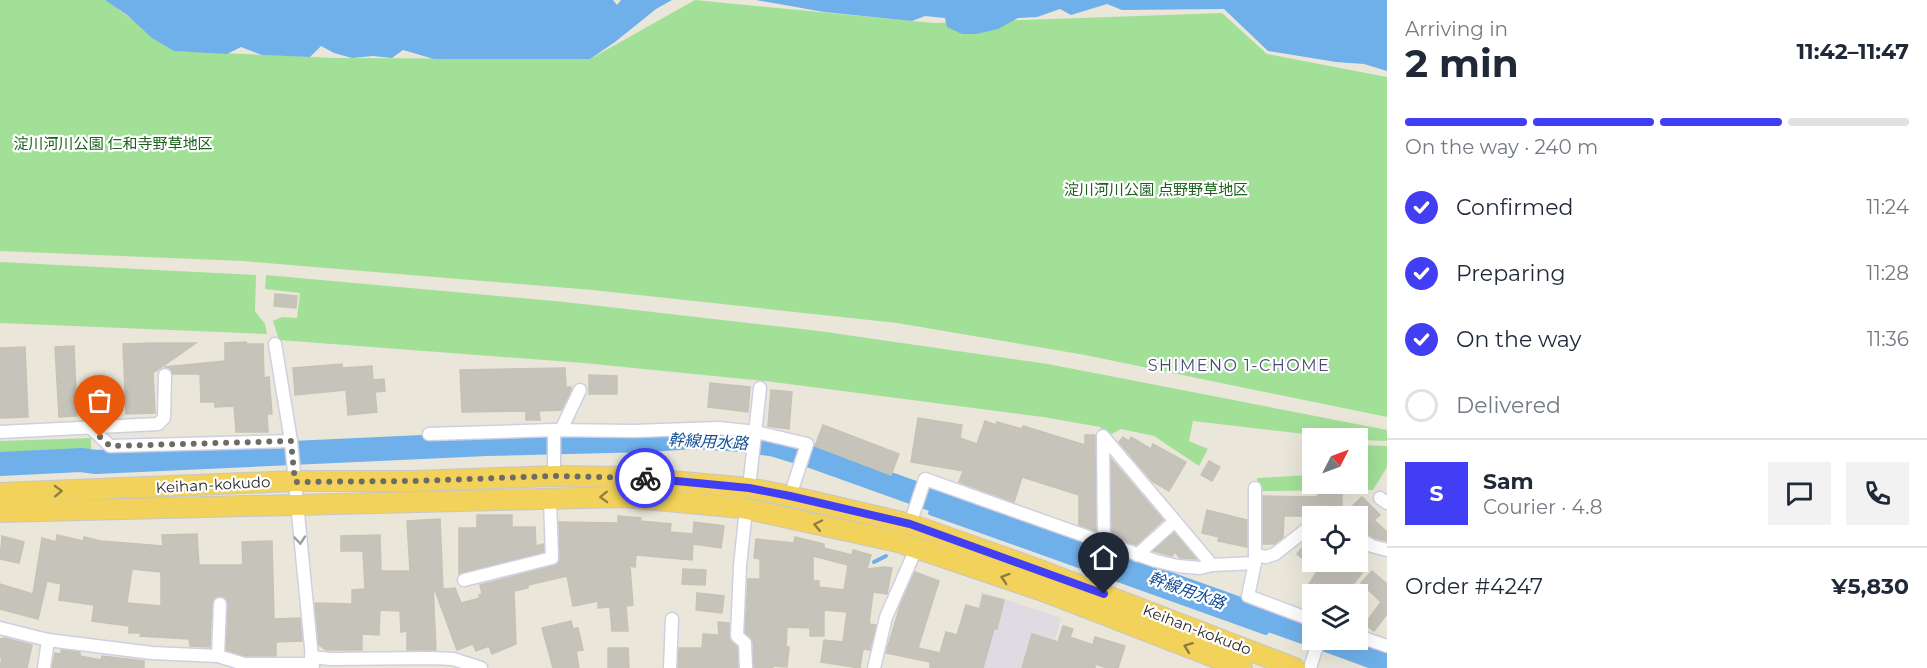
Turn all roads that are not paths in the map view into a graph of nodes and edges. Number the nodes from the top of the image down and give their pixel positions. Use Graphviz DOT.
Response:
graph roads {
  1 [pos="275,344"];
  2 [pos="165,375"];
  3 [pos="760,388"];
  4 [pos="580,390"];
  5 [pos="90,427"];
  6 [pos="557,430"];
  7 [pos="0,432"];
  8 [pos="756,432"];
  9 [pos="429,434"];
  10 [pos="291,443"];
  11 [pos="554,468"];
  12 [pos="294,473"];
  13 [pos="749,488"];
  14 [pos="1255,488"];
  15 [pos="0,493"];
  16 [pos="790,496"];
  17 [pos="550,499"];
  18 [pos="297,505"];
  19 [pos="746,509"];
  20 [pos="0,512"];
  21 [pos="913,515"];
  22 [pos="1175,521"];
  23 [pos="1302,533"];
  24 [pos="1104,544"];
  25 [pos="1368,544"];
  26 [pos="916,549"];
  27 [pos="1387,550"];
  28 [pos="1137,555"];
  29 [pos="1255,559"];
  30 [pos="1212,565"];
  31 [pos="464,580"];
  32 [pos="220,604"];
  33 [pos="1302,616"];
  34 [pos="672,619"];
  35 [pos="0,627"];
  36 [pos="1368,639"];
  37 [pos="48,640"];
  38 [pos="1387,646"];
  39 [pos="1316,650"];
  40 [pos="218,656"];
  41 [pos="312,663"];
  42 [pos="431,663"];
  43 [pos="244,666"];
  44 [pos="44,668"];
  45 [pos="481,668"];
  46 [pos="670,668"];
  47 [pos="746,668"];
  48 [pos="874,668"];
  49 [pos="1242,668"];
  50 [pos="1295,668"];
  51 [pos="1310,668"];
  1 -- 10 [label="street"];
  2 -- 5 [label="street"];
  3 -- 8 [label="street"];
  4 -- 6 [label="street"];
  5 -- 7 [label="street"];
  5 -- 10 [label="street"];
  6 -- 8 [label="street"];
  6 -- 9 [label="street"];
  6 -- 11 [label="street"];
  8 -- 13 [label="street"];
  8 -- 16 [label="street"];
  10 -- 12 [label="street"];
  11 -- 12 [label="highway, Keihan-kokudo"];
  11 -- 13 [label="highway, Keihan-kokudo"];
  15 -- 12 [label="highway, Keihan-kokudo, one-way"];
  12 -- 18 [label="street"];
  13 -- 16 [label="highway, Keihan-kokudo"];
  14 -- 29 [label="street"];
  16 -- 21 [label="highway, Keihan-kokudo"];
  17 -- 18 [label="highway, Keihan-kokudo"];
  19 -- 17 [label="highway, Keihan-kokudo, one-way"];
  17 -- 31 [label="street"];
  18 -- 20 [label="highway, Keihan-kokudo"];
  18 -- 41 [label="street, one-way"];
  26 -- 19 [label="highway, Keihan-kokudo, one-way"];
  19 -- 47 [label="street"];
  21 -- 24 [label="street"];
  21 -- 50 [label="highway, Keihan-kokudo"];
  22 -- 24 [label="street"];
  22 -- 28 [label="street"];
  22 -- 30 [label="street"];
  23 -- 29 [label="street"];
  24 -- 28 [label="street"];
  25 -- 27 [label="street"];
  26 -- 48 [label="street"];
  49 -- 26 [label="highway, Keihan-kokudo, one-way"];
  28 -- 30 [label="street"];
  29 -- 30 [label="street"];
  29 -- 33 [label="street"];
  32 -- 40 [label="street"];
  34 -- 46 [label="street"];
  35 -- 37 [label="street"];
  36 -- 38 [label="street"];
  37 -- 40 [label="street"];
  37 -- 44 [label="street"];
  39 -- 51 [label="street"];
  40 -- 43 [label="street"];
  41 -- 42 [label="street"];
  41 -- 43 [label="street"];
  42 -- 45 [label="street"];
}
